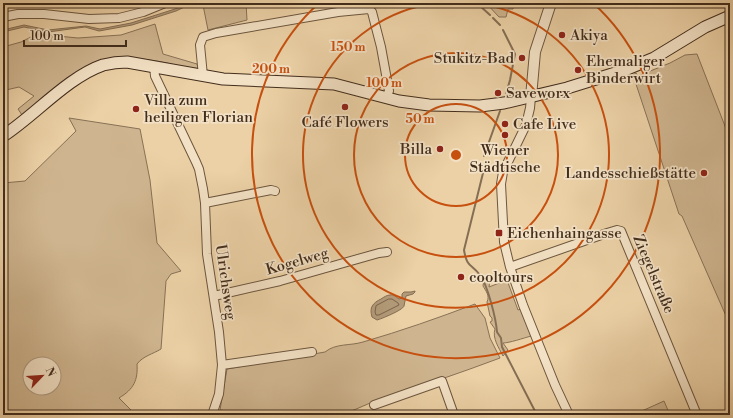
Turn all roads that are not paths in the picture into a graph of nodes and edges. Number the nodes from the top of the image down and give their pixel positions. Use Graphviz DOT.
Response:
graph roads {
  1 [pos="165,3"];
  2 [pos="551,3"];
  3 [pos="3,17"];
  4 [pos="729,17"];
  5 [pos="154,67"];
  6 [pos="203,76"];
  7 [pos="531,97"];
  8 [pos="386,98"];
  9 [pos="3,136"];
  10 [pos="275,191"];
  11 [pos="205,203"];
  12 [pos="387,252"];
  13 [pos="510,267"];
  14 [pos="214,296"];
  15 [pos="312,352"];
  16 [pos="222,365"];
  17 [pos="374,405"];
  18 [pos="212,415"];
  19 [pos="454,415"];
  20 [pos="569,415"];
  21 [pos="697,415"];
  1 -- 3 [label="street"];
  2 -- 7 [label="street"];
  4 -- 7 [label="main road"];
  5 -- 6 [label="main road"];
  5 -- 9 [label="main road"];
  5 -- 11 [label="street, Ulrichsweg"];
  6 -- 8 [label="main road"];
  6 -- 8 [label="street"];
  7 -- 8 [label="main road"];
  7 -- 13 [label="street"];
  10 -- 11 [label="street"];
  11 -- 14 [label="street, Ulrichsweg"];
  12 -- 14 [label="street, Kogelweg"];
  13 -- 20 [label="street"];
  13 -- 21 [label="street, Ziegelstraße"];
  14 -- 16 [label="street, Ulrichsweg"];
  15 -- 16 [label="street"];
  16 -- 18 [label="street, Ulrichsweg"];
  17 -- 19 [label="street"];
}
